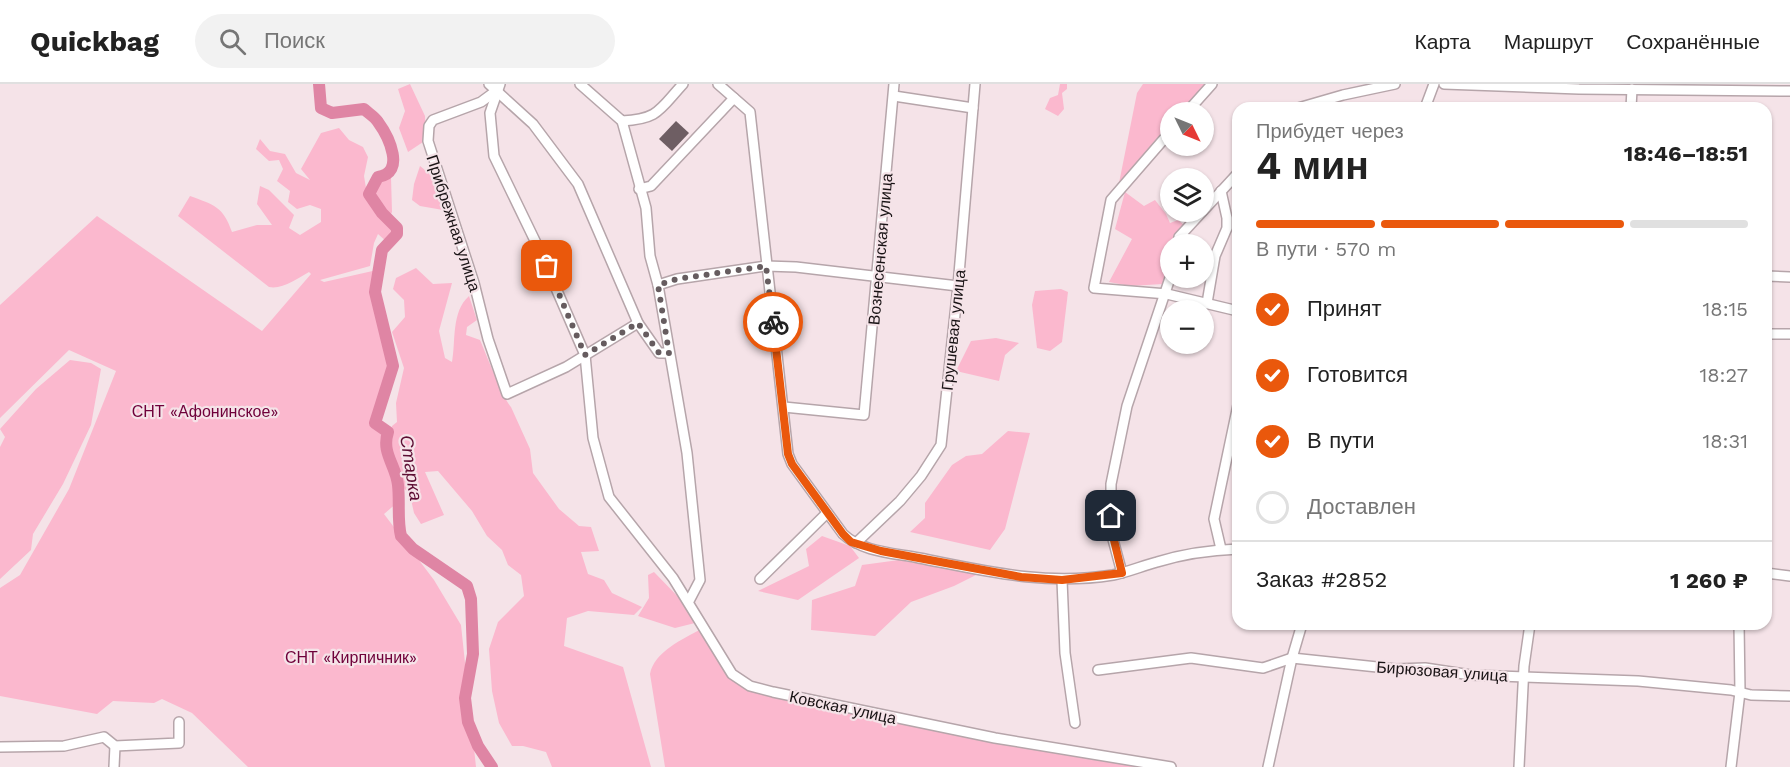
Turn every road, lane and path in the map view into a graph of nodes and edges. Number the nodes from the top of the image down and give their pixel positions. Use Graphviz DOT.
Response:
graph roads {
  1 [pos="489,84"];
  2 [pos="580,84"];
  3 [pos="683,84"];
  4 [pos="718,84"];
  5 [pos="894,84"];
  6 [pos="975,84"];
  7 [pos="1212,84"];
  8 [pos="1395,84"];
  9 [pos="1434,84"];
  10 [pos="1444,84"];
  11 [pos="498,88"];
  12 [pos="1632,89"];
  13 [pos="1790,91"];
  14 [pos="894,96"];
  15 [pos="734,98"];
  16 [pos="1196,102"];
  17 [pos="1319,102"];
  18 [pos="1427,102"];
  19 [pos="1631,102"];
  20 [pos="973,108"];
  21 [pos="622,121"];
  22 [pos="1160,144"];
  23 [pos="1232,179"];
  24 [pos="639,189"];
  25 [pos="1221,191"];
  26 [pos="1214,199"];
  27 [pos="1193,222"];
  28 [pos="1182,234"];
  29 [pos="766,266"];
  30 [pos="1772,276"];
  31 [pos="877,277"];
  32 [pos="1790,277"];
  33 [pos="658,285"];
  34 [pos="958,286"];
  35 [pos="1168,288"];
  36 [pos="1167,294"];
  37 [pos="1194,300"];
  38 [pos="1208,300"];
  39 [pos="1214,305"];
  40 [pos="1232,309"];
  41 [pos="638,323"];
  42 [pos="1772,334"];
  43 [pos="1790,334"];
  44 [pos="669,353"];
  45 [pos="585,355"];
  46 [pos="784,407"];
  47 [pos="1232,434"];
  48 [pos="828,513"];
  49 [pos="856,543"];
  50 [pos="1221,549"];
  51 [pos="1232,549"];
  52 [pos="1122,573"];
  53 [pos="1772,574"];
  54 [pos="1790,576"];
  55 [pos="760,579"];
  56 [pos="1062,580"];
  57 [pos="688,601"];
  58 [pos="1300,630"];
  59 [pos="1529,630"];
  60 [pos="1739,630"];
  61 [pos="1292,658"];
  62 [pos="1098,670"];
  63 [pos="1524,677"];
  64 [pos="1740,692"];
  65 [pos="1790,696"];
  66 [pos="179,722"];
  67 [pos="1075,723"];
  68 [pos="115,746"];
  69 [pos="0,747"];
  70 [pos="114,767"];
  71 [pos="1171,767"];
  72 [pos="1268,767"];
  73 [pos="1518,767"];
  74 [pos="1731,767"];
  1 -- 11 [label="street"];
  2 -- 21 [label="street"];
  3 -- 21 [label="street"];
  4 -- 15 [label="street"];
  5 -- 14 [label="street, Вознесенская улица"];
  6 -- 20 [label="street, Грушевая улица"];
  7 -- 16 [label="street"];
  8 -- 17 [label="street"];
  9 -- 18 [label="street"];
  10 -- 12 [label="street"];
  11 -- 41 [label="street"];
  11 -- 45 [label="street"];
  11 -- 45 [label="street, Прибрежная улица"];
  12 -- 13 [label="street"];
  12 -- 19 [label="street"];
  14 -- 20 [label="street"];
  14 -- 31 [label="street, Вознесенская улица"];
  15 -- 24 [label="street"];
  15 -- 29 [label="street"];
  20 -- 34 [label="street, Грушевая улица"];
  21 -- 24 [label="street"];
  22 -- 36 [label="street"];
  23 -- 25 [label="street"];
  24 -- 33 [label="street"];
  25 -- 26 [label="street"];
  25 -- 38 [label="street"];
  27 -- 28 [label="street"];
  29 -- 31 [label="street"];
  29 -- 33 [label="street"];
  29 -- 46 [label="street"];
  30 -- 32 [label="street"];
  31 -- 34 [label="street"];
  31 -- 46 [label="street, Вознесенская улица"];
  33 -- 44 [label="street"];
  34 -- 49 [label="street, Грушевая улица"];
  35 -- 36 [label="street"];
  36 -- 37 [label="street"];
  36 -- 52 [label="street"];
  39 -- 40 [label="street"];
  41 -- 44 [label="street"];
  41 -- 45 [label="street"];
  42 -- 43 [label="street"];
  44 -- 57 [label="street"];
  45 -- 57 [label="street, Ковская улица"];
  46 -- 48 [label="street"];
  47 -- 50 [label="street"];
  48 -- 49 [label="street"];
  48 -- 55 [label="street"];
  49 -- 56 [label="street"];
  50 -- 51 [label="street"];
  50 -- 52 [label="street"];
  52 -- 56 [label="street"];
  53 -- 54 [label="street"];
  56 -- 67 [label="street"];
  57 -- 71 [label="street, Ковская улица"];
  58 -- 61 [label="street"];
  59 -- 63 [label="street"];
  60 -- 64 [label="street"];
  61 -- 62 [label="street, Бирюзовая улица"];
  61 -- 63 [label="street, Бирюзовая улица"];
  61 -- 72 [label="street"];
  63 -- 64 [label="street, Бирюзовая улица"];
  63 -- 73 [label="street"];
  64 -- 65 [label="street, Бирюзовая улица"];
  64 -- 74 [label="street"];
  66 -- 68 [label="street"];
  68 -- 69 [label="street"];
  68 -- 70 [label="street"];
}
